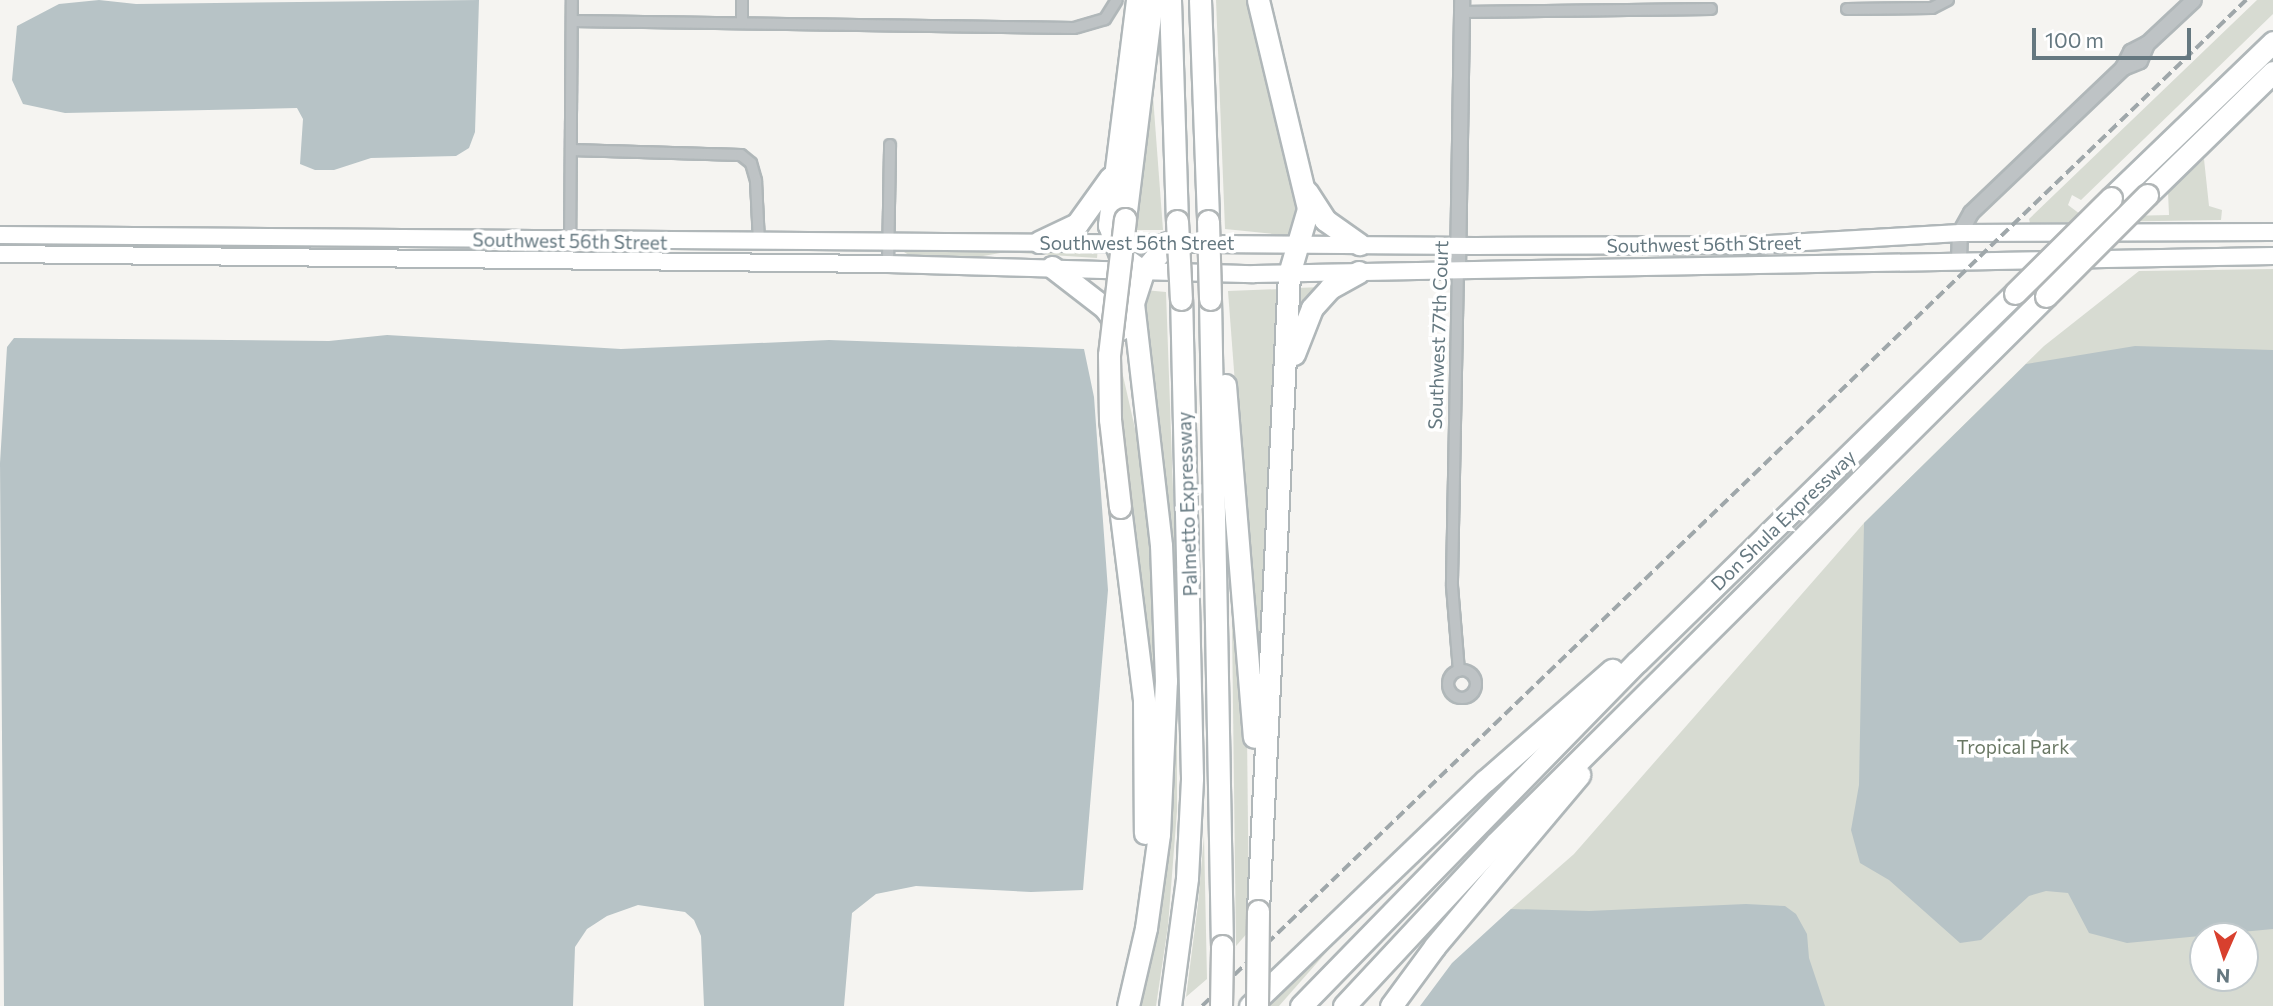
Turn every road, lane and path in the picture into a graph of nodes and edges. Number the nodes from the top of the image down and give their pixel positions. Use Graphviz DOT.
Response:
graph roads {
  1 [pos="572,0"];
  2 [pos="742,0"];
  3 [pos="1117,0"];
  4 [pos="1136,0"];
  5 [pos="1152,0"];
  6 [pos="1170,0"];
  7 [pos="1200,0"];
  8 [pos="1258,0"];
  9 [pos="2194,0"];
  10 [pos="1948,1"];
  11 [pos="1462,6"];
  12 [pos="1711,9"];
  13 [pos="1847,9"];
  14 [pos="572,21"];
  15 [pos="742,23"];
  16 [pos="2273,43"];
  17 [pos="2273,72"];
  18 [pos="890,145"];
  19 [pos="571,149"];
  20 [pos="1115,170"];
  21 [pos="1306,190"];
  22 [pos="2273,232"];
  23 [pos="1960,233"];
  24 [pos="0,235"];
  25 [pos="570,240"];
  26 [pos="1039,242"];
  27 [pos="1112,242"];
  28 [pos="759,243"];
  29 [pos="1167,243"];
  30 [pos="889,244"];
  31 [pos="1298,244"];
  32 [pos="1359,244"];
  33 [pos="1459,246"];
  34 [pos="0,254"];
  35 [pos="2273,256"];
  36 [pos="570,260"];
  37 [pos="1959,260"];
  38 [pos="759,262"];
  39 [pos="888,264"];
  40 [pos="1052,267"];
  41 [pos="1458,268"];
  42 [pos="1143,272"];
  43 [pos="1359,272"];
  44 [pos="1289,274"];
  45 [pos="1212,332"];
  46 [pos="1287,361"];
  47 [pos="1139,368"];
  48 [pos="1637,662"];
  49 [pos="1460,671"];
  50 [pos="1593,748"];
  51 [pos="1261,793"];
  52 [pos="1137,961"];
  53 [pos="1171,1001"];
  54 [pos="1128,1006"];
  55 [pos="1221,1006"];
  56 [pos="1250,1006"];
  57 [pos="1257,1006"];
  58 [pos="1301,1006"];
  59 [pos="1345,1006"];
  60 [pos="1391,1006"];
  1 -- 14 [label="street"];
  2 -- 15 [label="street"];
  3 -- 15 [label="street"];
  4 -- 20 [label="highway"];
  5 -- 52 [label="highway, bridge"];
  6 -- 53 [label="highway, Palmetto Expressway, bridge"];
  7 -- 45 [label="highway, Palmetto Expressway, bridge"];
  8 -- 21 [label="highway"];
  9 -- 23 [label="street"];
  10 -- 13 [label="street"];
  11 -- 12 [label="street"];
  11 -- 33 [label="street, Southwest 77th Court"];
  14 -- 15 [label="street"];
  14 -- 19 [label="street"];
  16 -- 48 [label="highway, Don Shula Expressway, bridge"];
  17 -- 50 [label="highway, Don Shula Expressway, bridge"];
  18 -- 30 [label="street"];
  19 -- 25 [label="street"];
  19 -- 28 [label="street"];
  20 -- 26 [label="highway"];
  20 -- 27 [label="highway"];
  21 -- 31 [label="highway"];
  21 -- 32 [label="highway"];
  22 -- 23 [label="main road, Southwest 56th Street"];
  23 -- 33 [label="main road, Southwest 56th Street"];
  23 -- 37 [label="street"];
  24 -- 25 [label="main road, Southwest 56th Street"];
  25 -- 28 [label="main road, Southwest 56th Street"];
  25 -- 36 [label="street"];
  26 -- 27 [label="main road, Southwest 56th Street"];
  26 -- 30 [label="main road, Southwest 56th Street"];
  27 -- 29 [label="main road, Southwest 56th Street"];
  27 -- 42 [label="highway"];
  28 -- 30 [label="main road, Southwest 56th Street"];
  28 -- 38 [label="main road"];
  29 -- 31 [label="main road, Southwest 56th Street"];
  29 -- 42 [label="highway"];
  30 -- 39 [label="street"];
  31 -- 32 [label="main road, Southwest 56th Street"];
  31 -- 44 [label="highway"];
  32 -- 33 [label="main road, Southwest 56th Street"];
  33 -- 41 [label="street, Southwest 77th Court"];
  34 -- 36 [label="main road, Southwest 56th Street"];
  35 -- 37 [label="main road, Southwest 56th Street"];
  36 -- 38 [label="main road, Southwest 56th Street"];
  37 -- 41 [label="main road, Southwest 56th Street"];
  38 -- 39 [label="main road, Southwest 56th Street"];
  39 -- 40 [label="main road, Southwest 56th Street"];
  40 -- 42 [label="main road, Southwest 56th Street"];
  40 -- 47 [label="highway"];
  41 -- 43 [label="main road, Southwest 56th Street"];
  41 -- 49 [label="street, Southwest 77th Court"];
  42 -- 44 [label="main road, Southwest 56th Street"];
  42 -- 47 [label="highway"];
  43 -- 44 [label="main road, Southwest 56th Street"];
  43 -- 46 [label="highway"];
  44 -- 46 [label="highway"];
  45 -- 51 [label="highway"];
  45 -- 55 [label="highway, Palmetto Expressway, bridge"];
  46 -- 51 [label="highway"];
  47 -- 52 [label="highway"];
  48 -- 56 [label="highway"];
  48 -- 58 [label="highway, Don Shula Expressway"];
  50 -- 59 [label="highway, Don Shula Expressway"];
  50 -- 60 [label="highway"];
  51 -- 57 [label="highway, bridge"];
  52 -- 54 [label="highway"];
}
